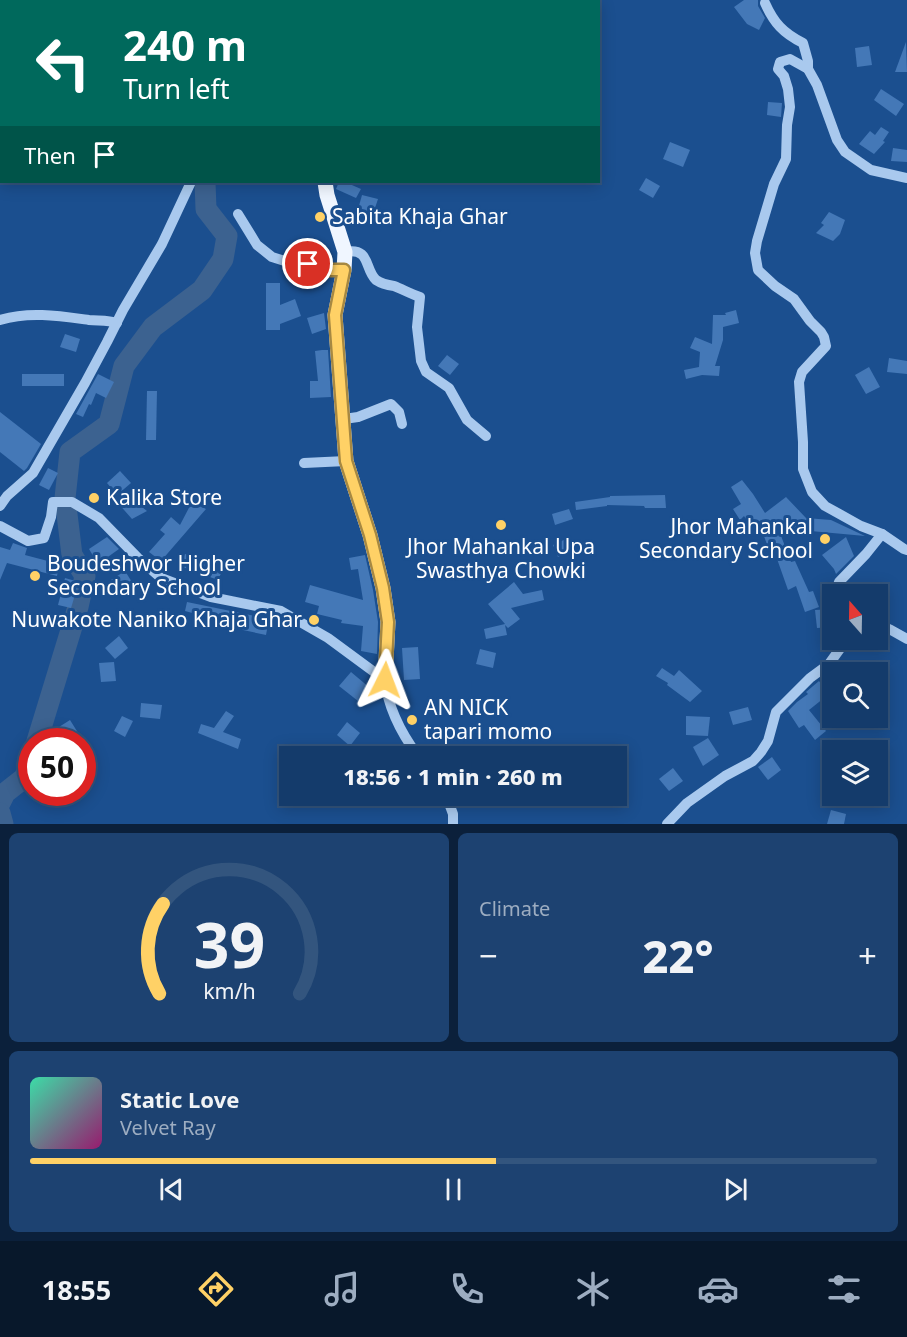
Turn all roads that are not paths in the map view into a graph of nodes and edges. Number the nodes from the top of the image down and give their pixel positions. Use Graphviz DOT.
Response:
graph roads {
  1 [pos="765,3"];
  2 [pos="808,69"];
  3 [pos="907,178"];
  4 [pos="191,183"];
  5 [pos="325,183"];
  6 [pos="238,214"];
  7 [pos="345,252"];
  8 [pos="344,270"];
  9 [pos="0,320"];
  10 [pos="117,323"];
  11 [pos="344,419"];
  12 [pos="402,424"];
  13 [pos="486,436"];
  14 [pos="346,461"];
  15 [pos="304,463"];
  16 [pos="0,506"];
  17 [pos="0,526"];
  18 [pos="882,534"];
  19 [pos="907,550"];
  20 [pos="838,584"];
  21 [pos="888,629"];
  22 [pos="907,639"];
  23 [pos="839,650"];
  24 [pos="385,680"];
  25 [pos="411,746"];
  26 [pos="450,806"];
  27 [pos="453,824"];
  28 [pos="667,824"];
  1 -- 2 [label="street"];
  2 -- 3 [label="street"];
  2 -- 18 [label="street"];
  4 -- 10 [label="street"];
  5 -- 7 [label="main road"];
  6 -- 8 [label="street"];
  7 -- 8 [label="main road"];
  7 -- 13 [label="street"];
  8 -- 11 [label="main road"];
  9 -- 10 [label="street"];
  10 -- 16 [label="street"];
  11 -- 12 [label="street"];
  11 -- 14 [label="main road"];
  14 -- 15 [label="street"];
  14 -- 24 [label="main road"];
  17 -- 24 [label="street"];
  18 -- 19 [label="street"];
  18 -- 20 [label="street"];
  21 -- 22 [label="street"];
  23 -- 28 [label="street"];
  24 -- 25 [label="street"];
  26 -- 27 [label="street"];
}
